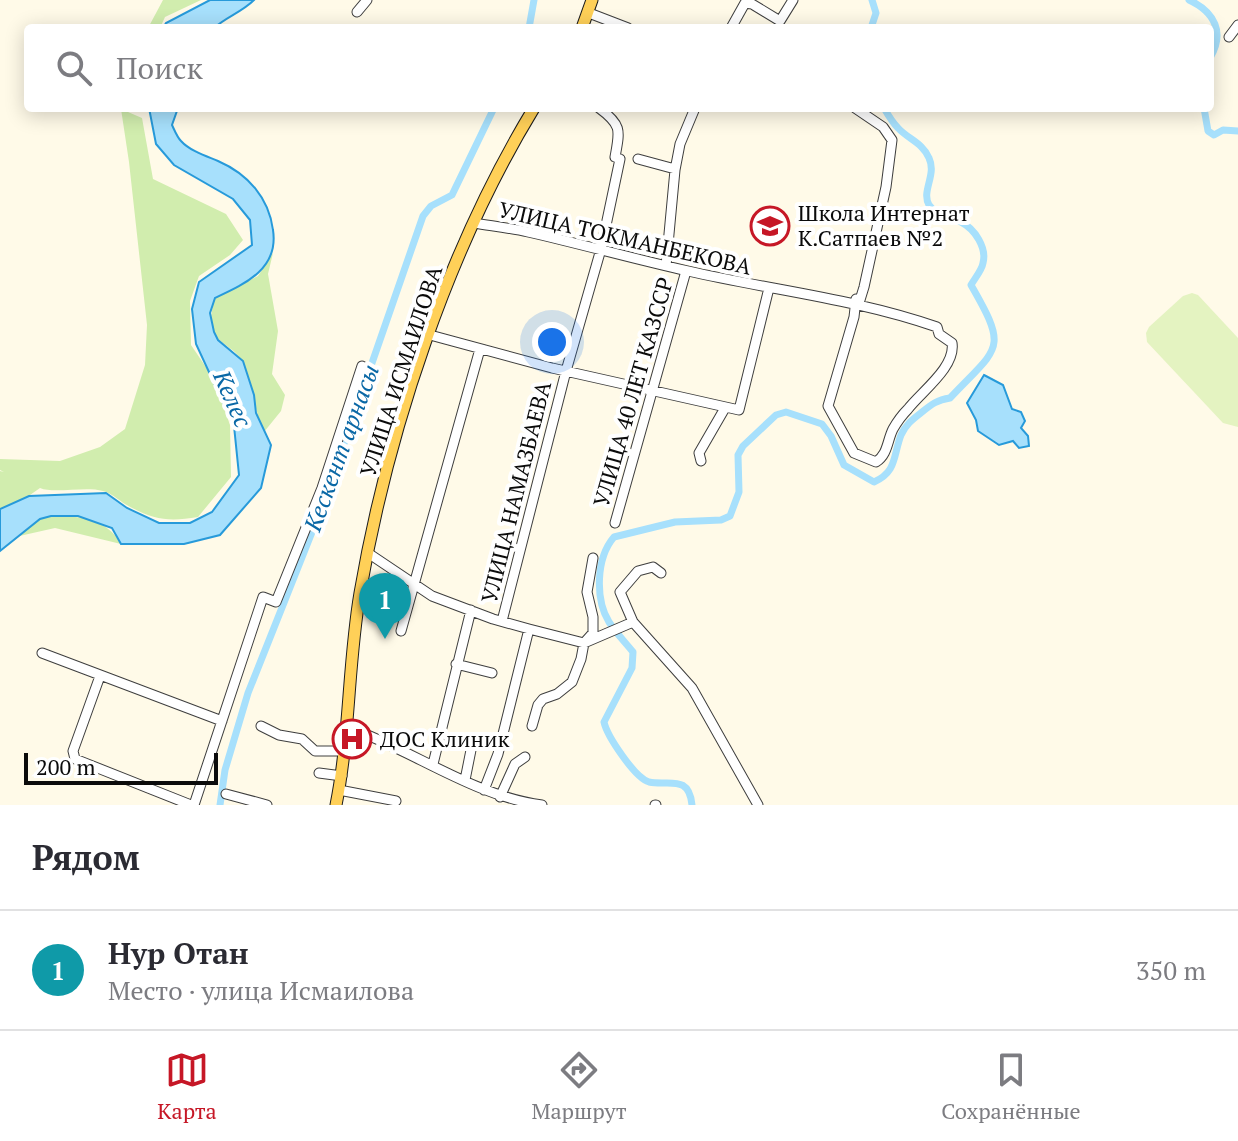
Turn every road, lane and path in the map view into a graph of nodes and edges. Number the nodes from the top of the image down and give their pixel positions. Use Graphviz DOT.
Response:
graph roads {
  1 [pos="367,0"];
  2 [pos="592,0"];
  3 [pos="793,0"];
  4 [pos="357,12"];
  5 [pos="589,13"];
  6 [pos="584,24"];
  7 [pos="618,24"];
  8 [pos="733,24"];
  9 [pos="1238,25"];
  10 [pos="1229,37"];
  11 [pos="532,112"];
  12 [pos="605,112"];
  13 [pos="693,112"];
  14 [pos="861,112"];
  15 [pos="638,159"];
  16 [pos="675,169"];
  17 [pos="474,223"];
  18 [pos="601,249"];
  19 [pos="666,266"];
  20 [pos="686,271"];
  21 [pos="769,288"];
  22 [pos="855,302"];
  23 [pos="430,335"];
  24 [pos="480,349"];
  25 [pos="362,366"];
  26 [pos="566,371"];
  27 [pos="651,390"];
  28 [pos="725,408"];
  29 [pos="739,410"];
  30 [pos="701,461"];
  31 [pos="615,523"];
  32 [pos="368,553"];
  33 [pos="593,558"];
  34 [pos="661,573"];
  35 [pos="414,586"];
  36 [pos="471,610"];
  37 [pos="502,621"];
  38 [pos="633,622"];
  39 [pos="529,629"];
  40 [pos="401,631"];
  41 [pos="584,643"];
  42 [pos="42,653"];
  43 [pos="456,664"];
  44 [pos="492,673"];
  45 [pos="100,676"];
  46 [pos="222,721"];
  47 [pos="261,726"];
  48 [pos="532,726"];
  49 [pos="347,727"];
  50 [pos="471,750"];
  51 [pos="345,751"];
  52 [pos="525,757"];
  53 [pos="433,764"];
  54 [pos="319,773"];
  55 [pos="342,776"];
  56 [pos="465,780"];
  57 [pos="339,790"];
  58 [pos="484,790"];
  59 [pos="226,794"];
  60 [pos="500,797"];
  61 [pos="396,801"];
  62 [pos="529,804"];
  63 [pos="192,805"];
  64 [pos="267,805"];
  65 [pos="336,805"];
  66 [pos="542,805"];
  67 [pos="758,805"];
  1 -- 4 [label="street"];
  2 -- 5 [label="main road"];
  3 -- 8 [label="street"];
  5 -- 6 [label="main road"];
  5 -- 7 [label="street"];
  9 -- 10 [label="street"];
  11 -- 17 [label="main road, УЛИЦА ИСМАИЛОВА"];
  12 -- 18 [label="street, УЛИЦА НАМАЗБАЕВА"];
  13 -- 16 [label="street"];
  14 -- 22 [label="street, УЛИЦА ТОКМАНБЕКОВА"];
  15 -- 16 [label="street"];
  16 -- 19 [label="street"];
  17 -- 18 [label="street, УЛИЦА ТОКМАНБЕКОВА"];
  17 -- 23 [label="main road, УЛИЦА ИСМАИЛОВА"];
  18 -- 19 [label="street, УЛИЦА ТОКМАНБЕКОВА"];
  18 -- 26 [label="street, УЛИЦА НАМАЗБАЕВА"];
  19 -- 20 [label="street, УЛИЦА ТОКМАНБЕКОВА"];
  20 -- 21 [label="street, УЛИЦА ТОКМАНБЕКОВА"];
  20 -- 27 [label="street, УЛИЦА 40 ЛЕТ КАЗССР"];
  21 -- 22 [label="street, УЛИЦА ТОКМАНБЕКОВА"];
  21 -- 29 [label="street, УЛИЦА ТОКМАНБЕКОВА"];
  22 -- 22 [label="street, УЛИЦА ТОКМАНБЕКОВА"];
  23 -- 24 [label="street, УЛИЦА НАМАЗБАЕВА"];
  23 -- 32 [label="main road, УЛИЦА ИСМАИЛОВА"];
  24 -- 26 [label="street, УЛИЦА НАМАЗБАЕВА"];
  24 -- 35 [label="street"];
  25 -- 46 [label="street"];
  26 -- 27 [label="street, УЛИЦА НАМАЗБАЕВА"];
  26 -- 37 [label="street, УЛИЦА НАМАЗБАЕВА"];
  27 -- 28 [label="street, УЛИЦА НАМАЗБАЕВА"];
  27 -- 31 [label="street, УЛИЦА 40 ЛЕТ КАЗССР"];
  28 -- 29 [label="street, УЛИЦА НАМАЗБАЕВА"];
  28 -- 30 [label="street"];
  32 -- 35 [label="street"];
  32 -- 49 [label="main road, УЛИЦА ИСМАИЛОВА"];
  33 -- 41 [label="street"];
  34 -- 38 [label="street"];
  35 -- 36 [label="street"];
  35 -- 40 [label="street"];
  36 -- 37 [label="street"];
  36 -- 43 [label="street"];
  37 -- 39 [label="street"];
  38 -- 41 [label="street"];
  38 -- 67 [label="street"];
  39 -- 41 [label="street"];
  39 -- 58 [label="street"];
  41 -- 48 [label="street"];
  42 -- 45 [label="street"];
  43 -- 44 [label="street"];
  43 -- 53 [label="street"];
  45 -- 46 [label="street"];
  45 -- 63 [label="street"];
  46 -- 63 [label="street"];
  47 -- 51 [label="street"];
  49 -- 51 [label="main road, УЛИЦА ИСМАИЛОВА"];
  49 -- 53 [label="street"];
  50 -- 56 [label="street"];
  51 -- 55 [label="main road, УЛИЦА ИСМАИЛОВА"];
  52 -- 60 [label="street"];
  53 -- 56 [label="street"];
  54 -- 55 [label="street"];
  55 -- 57 [label="main road, УЛИЦА ИСМАИЛОВА"];
  56 -- 58 [label="street"];
  57 -- 61 [label="street"];
  57 -- 65 [label="main road, УЛИЦА ИСМАИЛОВА"];
  58 -- 60 [label="street"];
  59 -- 64 [label="street"];
  60 -- 62 [label="street"];
  62 -- 66 [label="street"];
}
